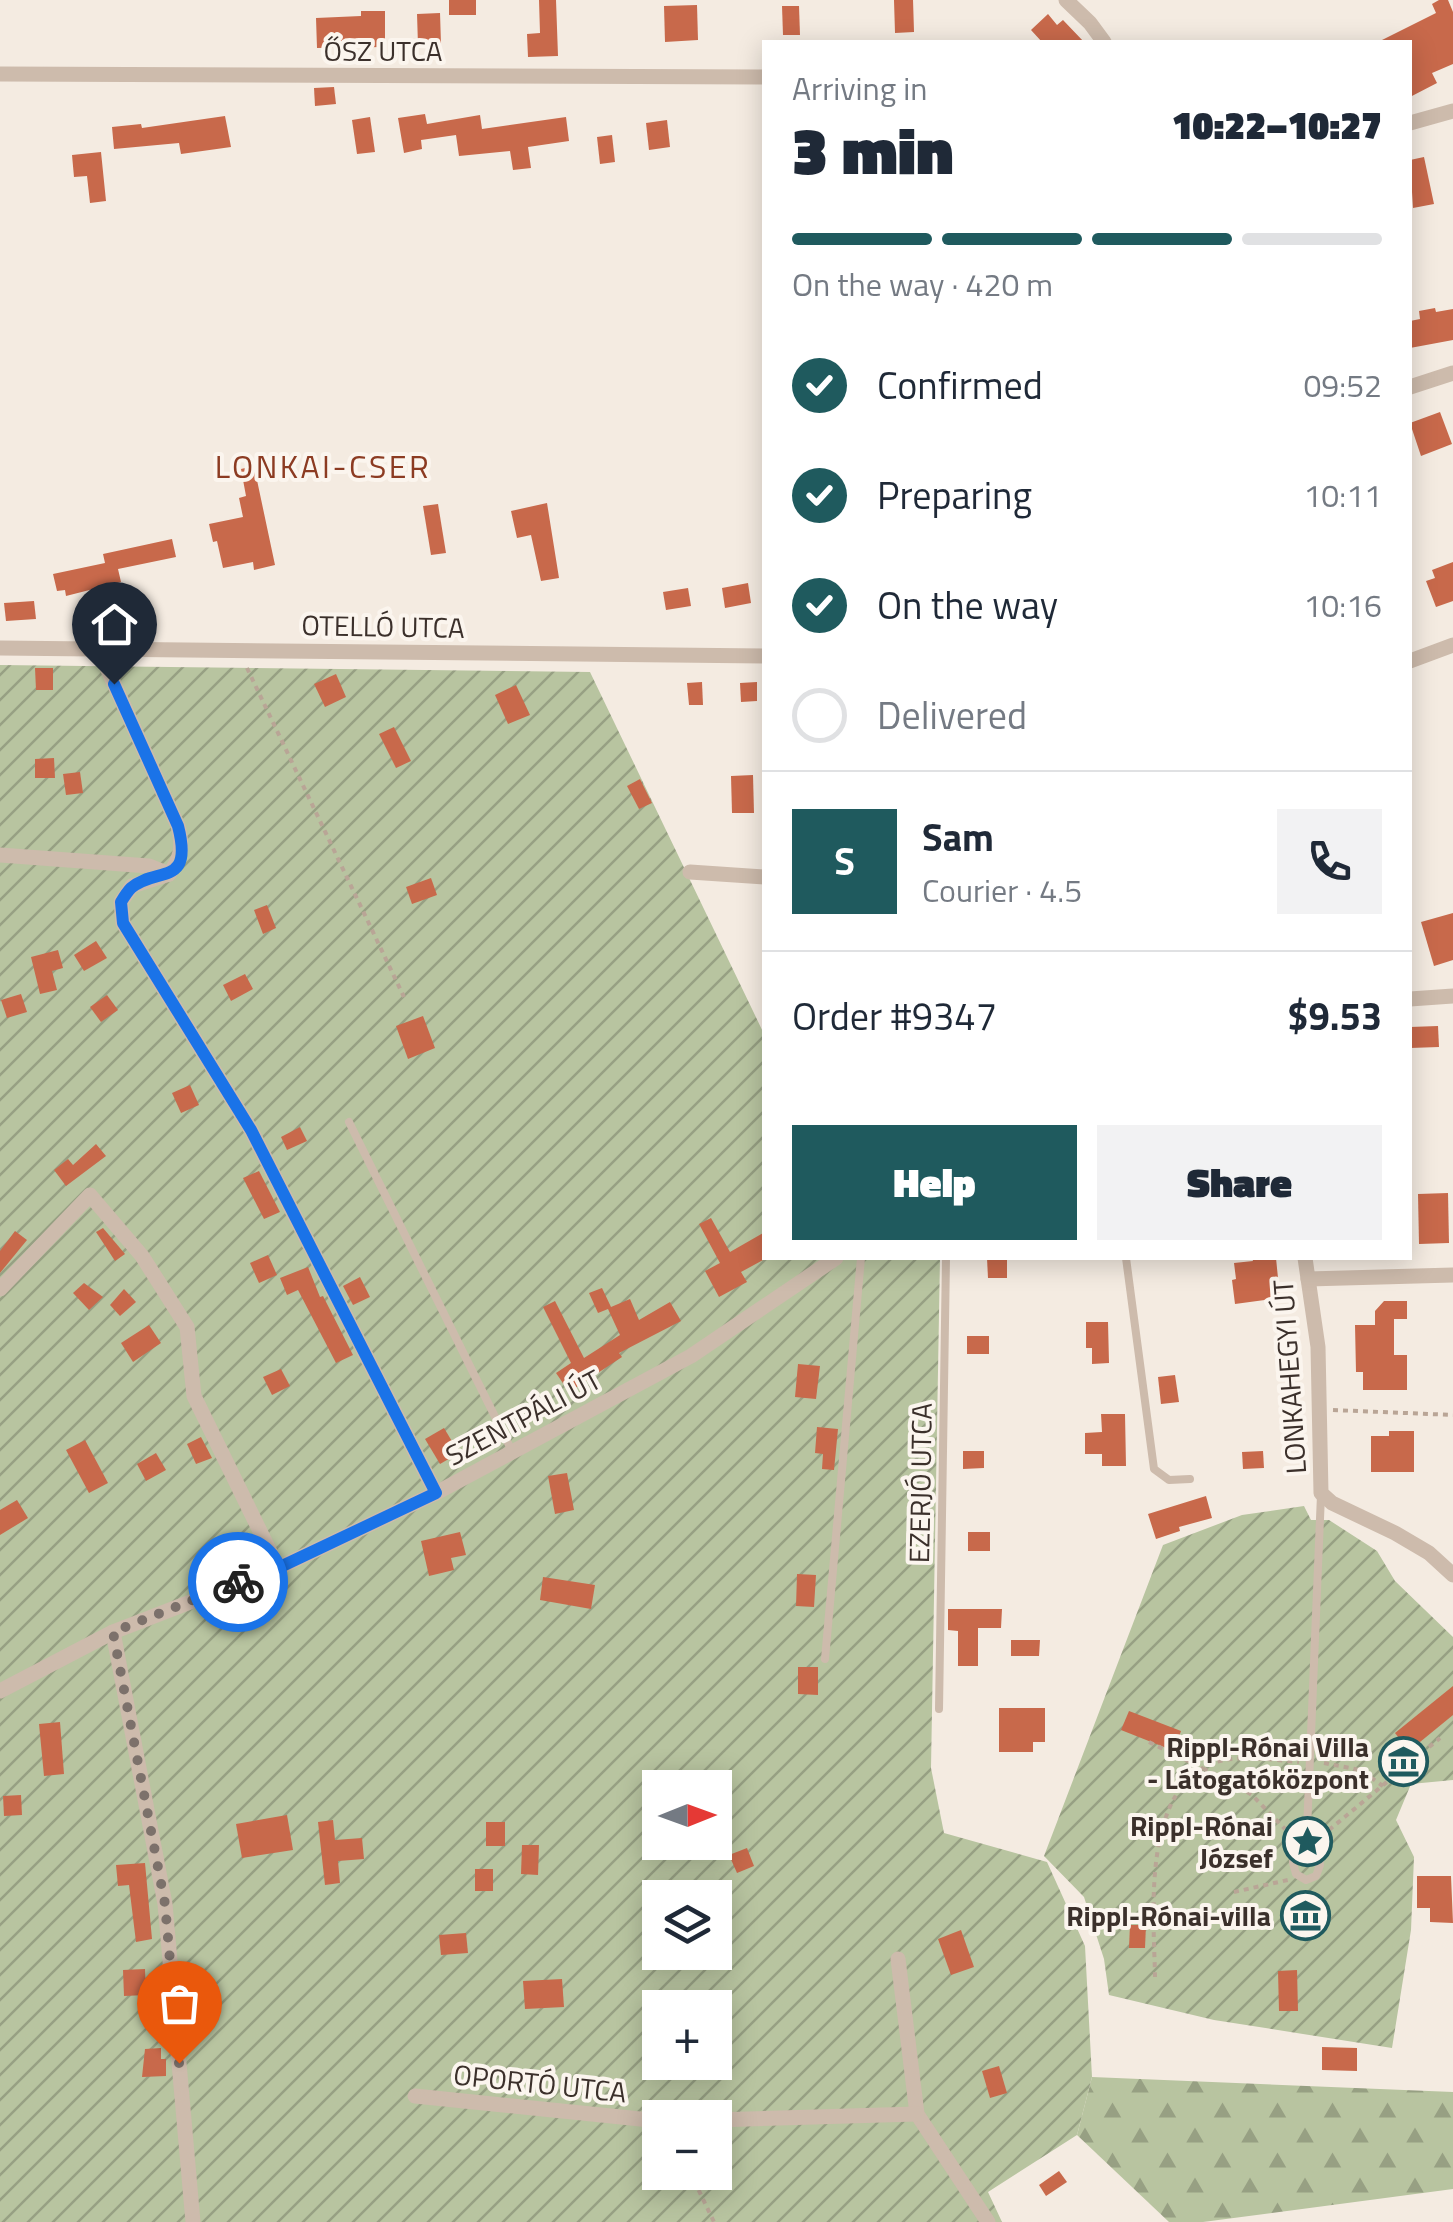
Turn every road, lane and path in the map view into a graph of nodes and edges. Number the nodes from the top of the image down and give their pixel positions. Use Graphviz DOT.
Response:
graph roads {
  1 [pos="1066,0"];
  2 [pos="1103,40"];
  3 [pos="0,74"];
  4 [pos="762,77"];
  5 [pos="1453,111"];
  6 [pos="1412,122"];
  7 [pos="1453,374"];
  8 [pos="1412,386"];
  9 [pos="1453,645"];
  10 [pos="0,648"];
  11 [pos="98,648"];
  12 [pos="239,650"];
  13 [pos="762,656"];
  14 [pos="1412,661"];
  15 [pos="0,855"];
  16 [pos="690,872"];
  17 [pos="170,874"];
  18 [pos="762,877"];
  19 [pos="1453,996"];
  20 [pos="404,997"];
  21 [pos="1412,999"];
  22 [pos="349,1122"];
  23 [pos="833,1260"];
  24 [pos="861,1260"];
  25 [pos="946,1260"];
  26 [pos="1126,1260"];
  27 [pos="1305,1260"];
  28 [pos="1453,1275"];
  29 [pos="1308,1279"];
  30 [pos="0,1289"];
  31 [pos="1321,1410"];
  32 [pos="1453,1415"];
  33 [pos="512,1451"];
  34 [pos="1190,1479"];
  35 [pos="436,1493"];
  36 [pos="1321,1494"];
  37 [pos="278,1568"];
  38 [pos="1453,1575"];
  39 [pos="113,1632"];
  40 [pos="825,1660"];
  41 [pos="0,1691"];
  42 [pos="940,1709"];
  43 [pos="1440,1738"];
  44 [pos="1149,1742"];
  45 [pos="1310,1762"];
  46 [pos="1201,1769"];
  47 [pos="1383,1786"];
  48 [pos="1307,1830"];
  49 [pos="1296,1840"];
  50 [pos="1318,1840"];
  51 [pos="1296,1874"];
  52 [pos="1234,1892"];
  53 [pos="898,1960"];
  54 [pos="1155,1977"];
  55 [pos="415,2096"];
  56 [pos="917,2114"];
  57 [pos="642,2118"];
  58 [pos="732,2119"];
  59 [pos="699,2190"];
  60 [pos="193,2222"];
  61 [pos="714,2222"];
  62 [pos="988,2222"];
  1 -- 2 [label="street"];
  3 -- 4 [label="street, ŐSZ UTCA"];
  5 -- 6 [label="street"];
  7 -- 8 [label="street"];
  9 -- 14 [label="street"];
  10 -- 11 [label="street, OTELLÓ UTCA"];
  11 -- 12 [label="street, OTELLÓ UTCA"];
  11 -- 17 [label="street"];
  12 -- 13 [label="street, OTELLÓ UTCA"];
  12 -- 20 [label="path"];
  15 -- 17 [label="street"];
  16 -- 18 [label="street"];
  17 -- 35 [label="street"];
  19 -- 21 [label="street"];
  22 -- 33 [label="lane"];
  23 -- 33 [label="street, SZENTPÁLI ÚT"];
  24 -- 40 [label="lane"];
  25 -- 42 [label="lane, EZERJÓ UTCA"];
  26 -- 34 [label="lane"];
  27 -- 29 [label="street, LONKAHEGYI ÚT"];
  28 -- 29 [label="street"];
  29 -- 31 [label="street, LONKAHEGYI ÚT"];
  30 -- 37 [label="street"];
  31 -- 32 [label="path"];
  31 -- 36 [label="street, LONKAHEGYI ÚT"];
  33 -- 35 [label="street, SZENTPÁLI ÚT"];
  35 -- 37 [label="street, SZENTPÁLI ÚT"];
  36 -- 38 [label="street"];
  36 -- 45 [label="lane"];
  37 -- 39 [label="street, SZENTPÁLI ÚT"];
  39 -- 41 [label="street, SZENTPÁLI ÚT"];
  39 -- 60 [label="street"];
  43 -- 47 [label="path"];
  44 -- 46 [label="path"];
  45 -- 46 [label="path"];
  45 -- 47 [label="path"];
  45 -- 48 [label="lane"];
  46 -- 49 [label="path"];
  46 -- 54 [label="path"];
  47 -- 50 [label="path"];
  48 -- 49 [label="lane"];
  48 -- 50 [label="lane"];
  49 -- 51 [label="lane"];
  50 -- 51 [label="lane"];
  51 -- 52 [label="path"];
  53 -- 56 [label="street"];
  55 -- 57 [label="street, OPORTÓ UTCA"];
  56 -- 58 [label="street"];
  56 -- 62 [label="street"];
  59 -- 61 [label="path"];
}
